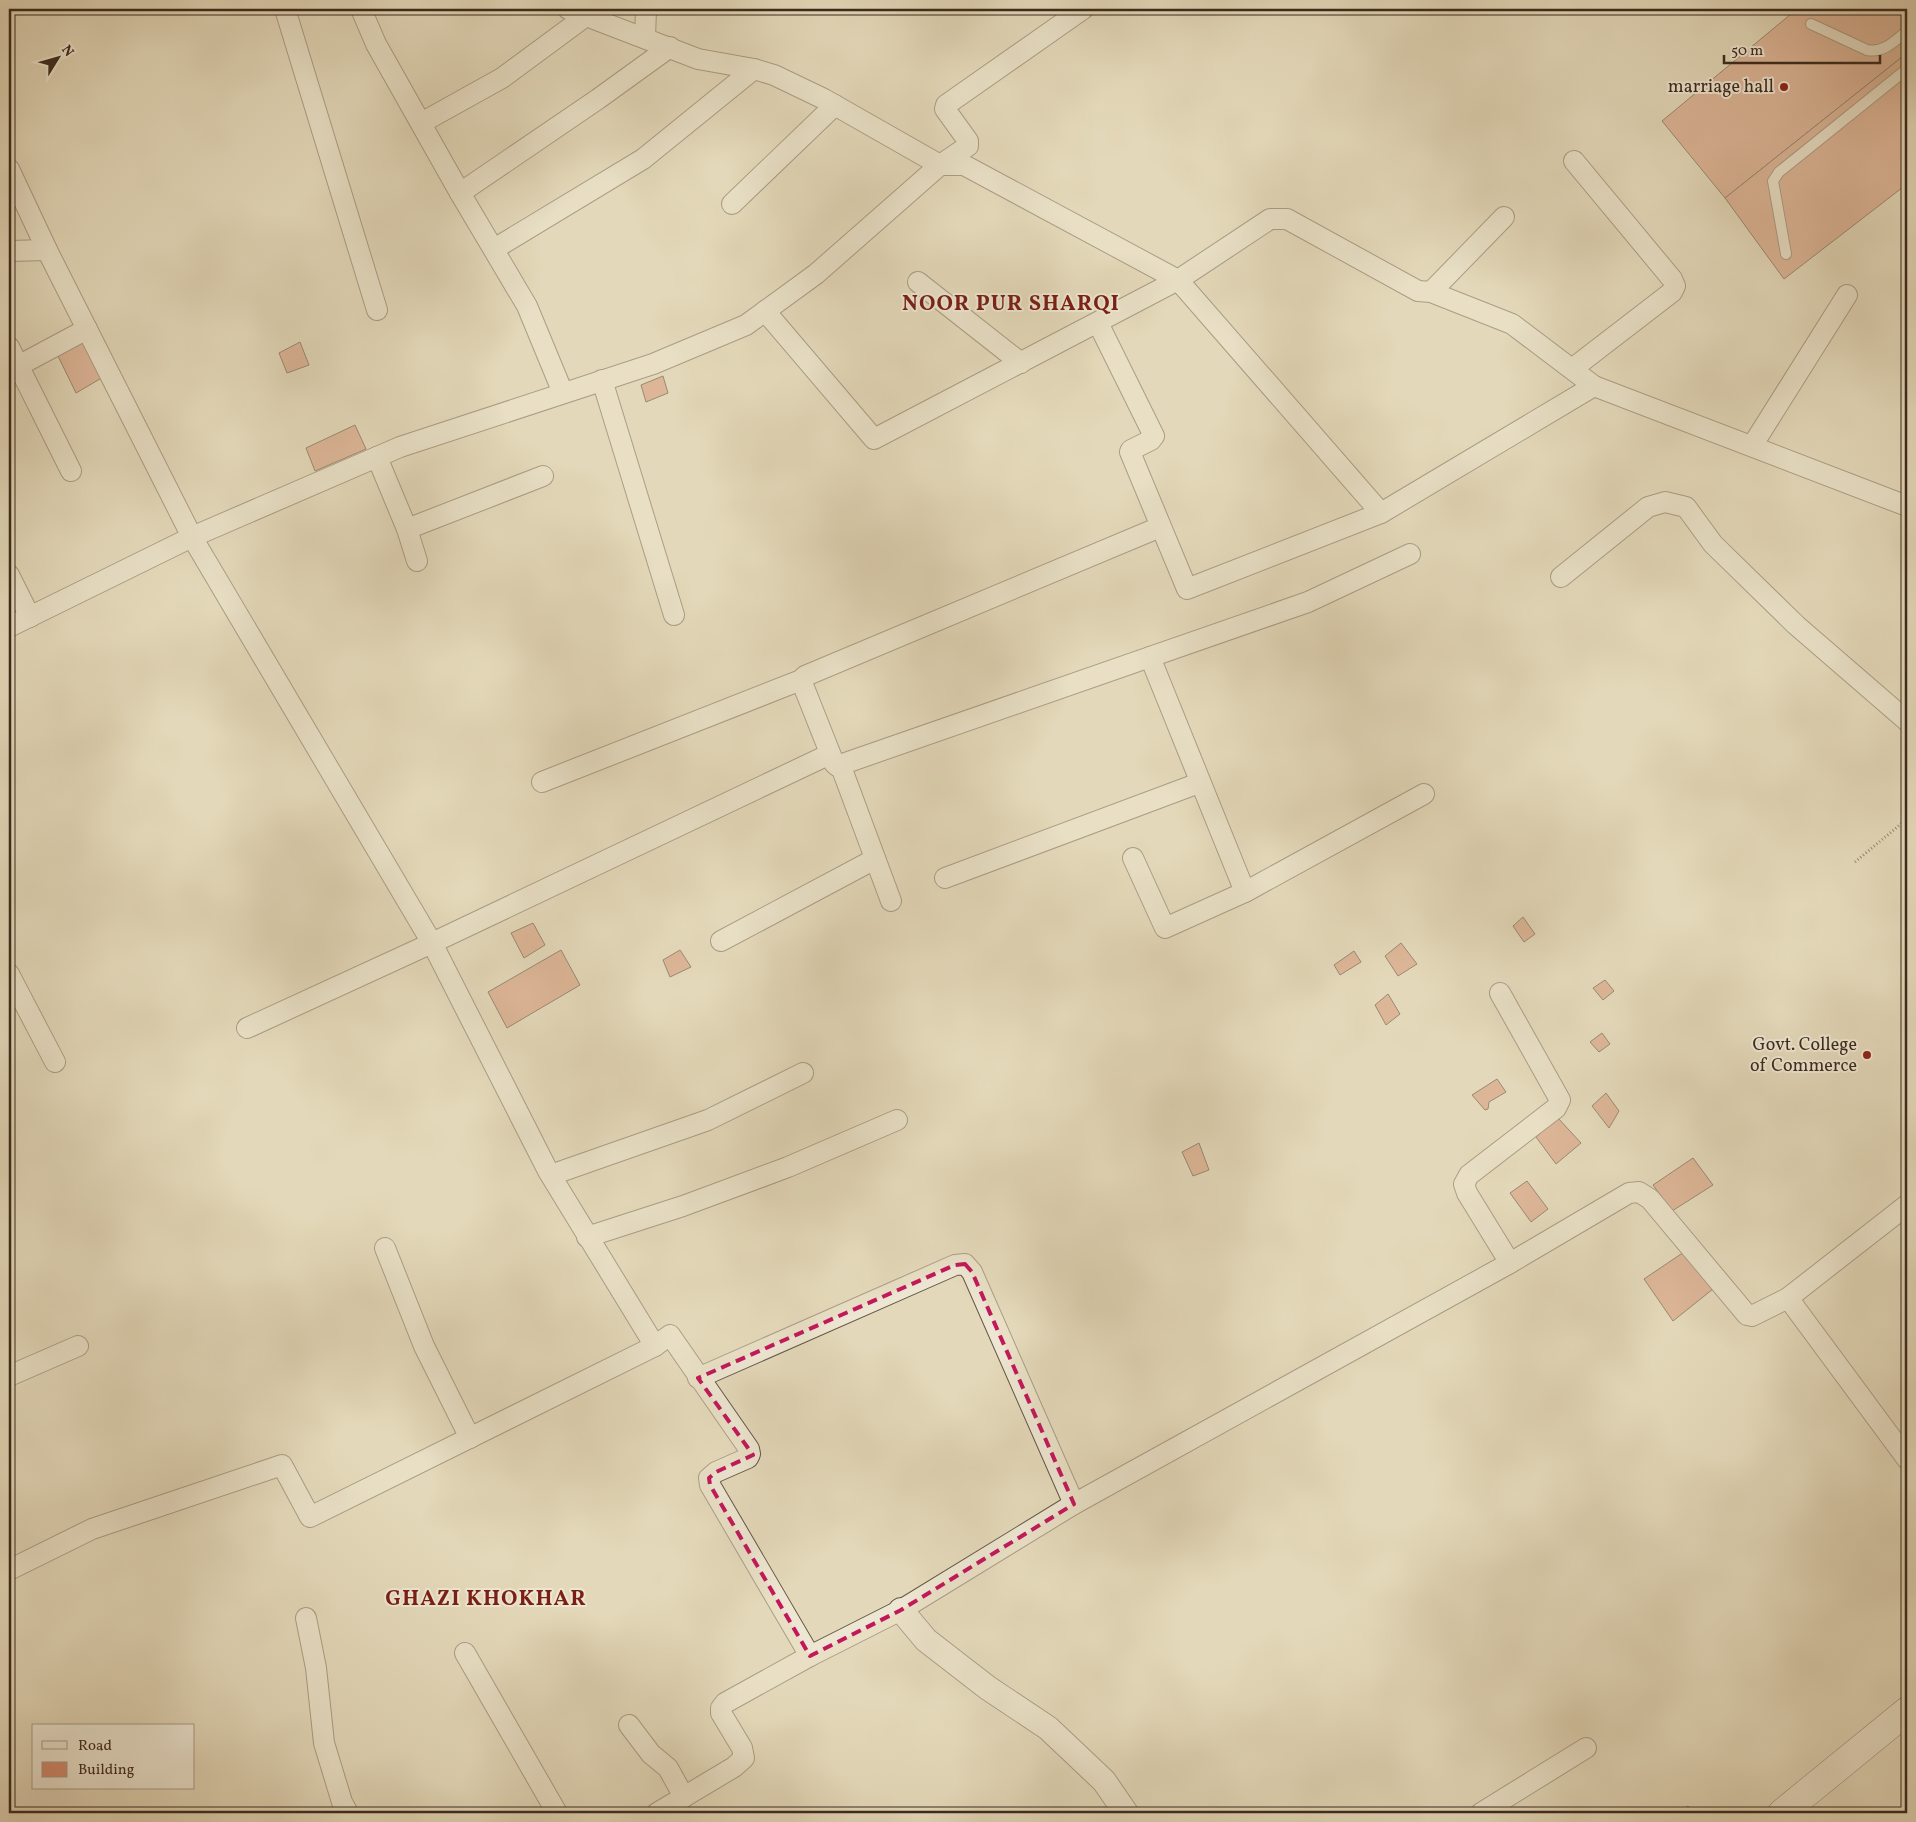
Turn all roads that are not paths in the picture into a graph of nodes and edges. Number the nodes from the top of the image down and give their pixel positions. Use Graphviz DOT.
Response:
graph roads {
  1 [pos="286,9"];
  2 [pos="361,9"];
  3 [pos="646,9"];
  4 [pos="1083,9"];
  5 [pos="577,12"];
  6 [pos="1811,24"];
  7 [pos="1907,31"];
  8 [pos="645,38"];
  9 [pos="670,47"];
  10 [pos="754,69"];
  11 [pos="1907,69"];
  12 [pos="835,105"];
  13 [pos="421,123"];
  14 [pos="1574,161"];
  15 [pos="940,165"];
  16 [pos="9,169"];
  17 [pos="460,193"];
  18 [pos="732,204"];
  19 [pos="1504,218"];
  20 [pos="494,249"];
  21 [pos="47,250"];
  22 [pos="9,251"];
  23 [pos="1786,254"];
  24 [pos="1178,280"];
  25 [pos="918,282"];
  26 [pos="1431,292"];
  27 [pos="1847,295"];
  28 [pos="377,310"];
  29 [pos="766,311"];
  30 [pos="1098,322"];
  31 [pos="87,329"];
  32 [pos="9,347"];
  33 [pos="1020,363"];
  34 [pos="18,366"];
  35 [pos="1572,370"];
  36 [pos="602,380"];
  37 [pos="1594,386"];
  38 [pos="563,393"];
  39 [pos="1752,446"];
  40 [pos="378,457"];
  41 [pos="71,471"];
  42 [pos="543,476"];
  43 [pos="1907,506"];
  44 [pos="1381,512"];
  45 [pos="1160,527"];
  46 [pos="407,529"];
  47 [pos="192,537"];
  48 [pos="1410,554"];
  49 [pos="417,561"];
  50 [pos="9,575"];
  51 [pos="1561,577"];
  52 [pos="674,615"];
  53 [pos="30,617"];
  54 [pos="9,627"];
  55 [pos="1150,657"];
  56 [pos="802,680"];
  57 [pos="1907,721"];
  58 [pos="835,759"];
  59 [pos="542,782"];
  60 [pos="1199,783"];
  61 [pos="1424,794"];
  62 [pos="1133,858"];
  63 [pos="875,859"];
  64 [pos="945,878"];
  65 [pos="1245,892"];
  66 [pos="891,901"];
  67 [pos="721,941"];
  68 [pos="432,943"];
  69 [pos="9,974"];
  70 [pos="1500,993"];
  71 [pos="247,1028"];
  72 [pos="55,1062"];
  73 [pos="803,1073"];
  74 [pos="897,1120"];
  75 [pos="551,1175"];
  76 [pos="1907,1206"];
  77 [pos="587,1237"];
  78 [pos="385,1248"];
  79 [pos="1510,1264"];
  80 [pos="1788,1298"];
  81 [pos="78,1346"];
  82 [pos="655,1346"];
  83 [pos="9,1376"];
  84 [pos="698,1378"];
  85 [pos="470,1438"];
  86 [pos="1907,1459"];
  87 [pos="1074,1504"];
  88 [pos="11,1563"];
  89 [pos="901,1610"];
  90 [pos="306,1618"];
  91 [pos="465,1653"];
  92 [pos="810,1656"];
  93 [pos="1907,1711"];
  94 [pos="629,1725"];
  95 [pos="1586,1748"];
  96 [pos="684,1797"];
  97 [pos="348,1813"];
  98 [pos="557,1813"];
  99 [pos="657,1813"];
  100 [pos="1126,1813"];
  101 [pos="1481,1813"];
  102 [pos="1782,1813"];
  1 -- 28 [label="street"];
  2 -- 13 [label="street"];
  3 -- 8 [label="street"];
  4 -- 15 [label="street"];
  5 -- 8 [label="street"];
  5 -- 13 [label="street"];
  6 -- 7 [label="lane"];
  8 -- 9 [label="street"];
  9 -- 10 [label="street"];
  9 -- 17 [label="street"];
  10 -- 12 [label="street"];
  10 -- 20 [label="street"];
  11 -- 23 [label="lane"];
  12 -- 15 [label="street"];
  12 -- 18 [label="street"];
  13 -- 17 [label="street"];
  14 -- 35 [label="street"];
  15 -- 24 [label="street"];
  15 -- 29 [label="street"];
  16 -- 21 [label="street"];
  17 -- 20 [label="street"];
  19 -- 26 [label="street"];
  20 -- 38 [label="street"];
  21 -- 22 [label="street"];
  21 -- 31 [label="street"];
  24 -- 26 [label="street"];
  24 -- 30 [label="street"];
  24 -- 44 [label="street"];
  25 -- 33 [label="street"];
  26 -- 35 [label="street"];
  27 -- 39 [label="street"];
  29 -- 33 [label="street"];
  29 -- 36 [label="street"];
  30 -- 33 [label="street"];
  30 -- 45 [label="street"];
  31 -- 34 [label="street"];
  31 -- 47 [label="street"];
  32 -- 34 [label="street"];
  34 -- 41 [label="street"];
  35 -- 37 [label="street"];
  36 -- 38 [label="street"];
  36 -- 52 [label="street"];
  37 -- 39 [label="street"];
  37 -- 44 [label="street"];
  38 -- 40 [label="street"];
  39 -- 43 [label="street"];
  40 -- 46 [label="street"];
  40 -- 47 [label="street"];
  42 -- 46 [label="street"];
  44 -- 45 [label="street"];
  45 -- 56 [label="street"];
  46 -- 49 [label="street"];
  47 -- 53 [label="street"];
  47 -- 68 [label="street"];
  48 -- 55 [label="street"];
  50 -- 53 [label="street"];
  51 -- 57 [label="street"];
  53 -- 54 [label="street"];
  55 -- 58 [label="street"];
  55 -- 60 [label="street"];
  56 -- 58 [label="street"];
  56 -- 59 [label="street"];
  58 -- 63 [label="street"];
  58 -- 68 [label="street"];
  60 -- 64 [label="street"];
  60 -- 65 [label="street"];
  61 -- 65 [label="street"];
  62 -- 65 [label="street"];
  63 -- 66 [label="street"];
  63 -- 67 [label="street"];
  68 -- 71 [label="street"];
  68 -- 75 [label="street"];
  69 -- 72 [label="street"];
  70 -- 79 [label="street"];
  73 -- 75 [label="street"];
  74 -- 77 [label="street"];
  75 -- 77 [label="street"];
  76 -- 80 [label="street"];
  77 -- 82 [label="street"];
  78 -- 85 [label="street"];
  79 -- 80 [label="street"];
  79 -- 87 [label="street"];
  80 -- 86 [label="street"];
  81 -- 83 [label="street"];
  82 -- 84 [label="street"];
  82 -- 85 [label="street"];
  84 -- 87 [label="street"];
  84 -- 92 [label="street"];
  85 -- 88 [label="street"];
  87 -- 89 [label="street"];
  89 -- 92 [label="street"];
  89 -- 100 [label="street"];
  90 -- 97 [label="street"];
  91 -- 98 [label="street"];
  92 -- 96 [label="street"];
  93 -- 102 [label="main road"];
  94 -- 96 [label="street"];
  95 -- 101 [label="street"];
  96 -- 99 [label="street"];
}
